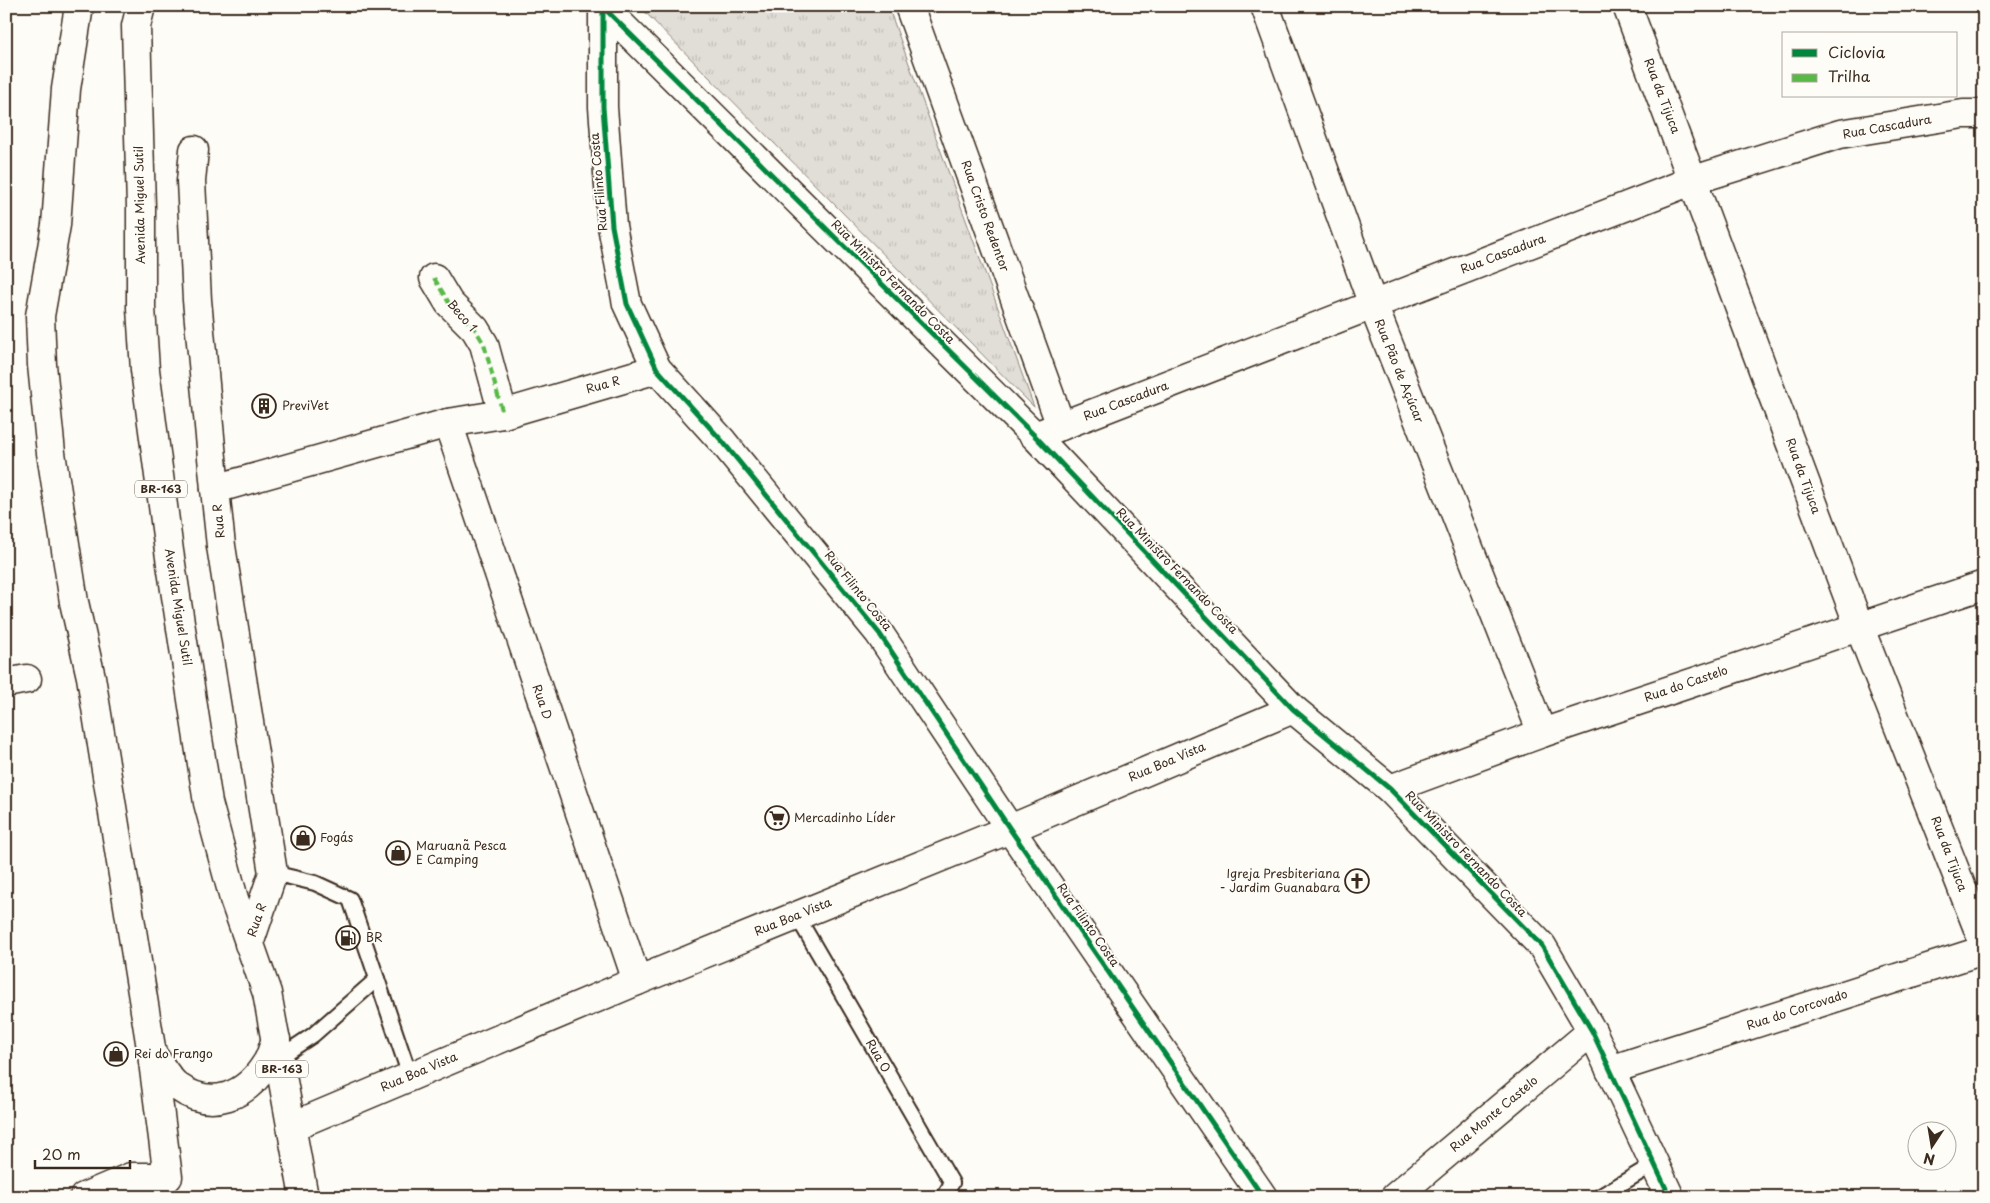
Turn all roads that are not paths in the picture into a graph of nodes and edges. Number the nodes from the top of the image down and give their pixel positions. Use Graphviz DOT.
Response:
graph roads {
  1 [pos="79,6"];
  2 [pos="141,6"];
  3 [pos="910,6"];
  4 [pos="1265,6"];
  5 [pos="1628,6"];
  6 [pos="603,7"];
  7 [pos="1984,114"];
  8 [pos="194,150"];
  9 [pos="1694,180"];
  10 [pos="434,278"];
  11 [pos="1373,305"];
  12 [pos="657,369"];
  13 [pos="503,414"];
  14 [pos="448,423"];
  15 [pos="1061,426"];
  16 [pos="1035,436"];
  17 [pos="215,489"];
  18 [pos="1984,585"];
  19 [pos="1859,626"];
  20 [pos="1293,709"];
  21 [pos="1542,733"];
  22 [pos="1390,790"];
  23 [pos="1010,829"];
  24 [pos="273,873"];
  25 [pos="797,916"];
  26 [pos="249,944"];
  27 [pos="1984,944"];
  28 [pos="1984,950"];
  29 [pos="377,979"];
  30 [pos="637,981"];
  31 [pos="1592,1030"];
  32 [pos="278,1048"];
  33 [pos="152,1054"];
  34 [pos="1610,1070"];
  35 [pos="410,1076"];
  36 [pos="293,1126"];
  37 [pos="1654,1164"];
  38 [pos="84,1197"];
  39 [pos="304,1197"];
  40 [pos="944,1197"];
  41 [pos="1263,1197"];
  42 [pos="1395,1197"];
  43 [pos="1599,1197"];
  44 [pos="1670,1197"];
  1 -- 33 [label="main road"];
  2 -- 26 [label="main road, Avenida Miguel Sutil / BR-163"];
  3 -- 15 [label="main road, Rua Cristo Redentor"];
  4 -- 11 [label="main road, Rua Pão de Açúcar"];
  5 -- 9 [label="main road, Rua da Tijuca"];
  6 -- 12 [label="main road, Rua Filinto Costa"];
  6 -- 16 [label="main road, Rua Ministro Fernando Costa"];
  7 -- 9 [label="main road, Rua Cascadura"];
  8 -- 17 [label="main road"];
  9 -- 11 [label="main road, Rua Cascadura"];
  9 -- 19 [label="main road, Rua da Tijuca"];
  10 -- 13 [label="main road, Beco 1"];
  11 -- 15 [label="main road, Rua Cascadura"];
  11 -- 21 [label="main road, Rua Pão de Açúcar"];
  12 -- 13 [label="main road, Rua R"];
  12 -- 23 [label="main road, Rua Filinto Costa"];
  13 -- 14 [label="main road, Rua R"];
  14 -- 17 [label="main road, Rua R"];
  14 -- 30 [label="main road, Rua D"];
  15 -- 16 [label="main road, Rua Cascadura"];
  16 -- 20 [label="main road, Rua Ministro Fernando Costa"];
  17 -- 24 [label="main road, Rua R"];
  18 -- 19 [label="main road, Rua do Castelo"];
  19 -- 21 [label="main road, Rua do Castelo"];
  19 -- 27 [label="main road, Rua da Tijuca"];
  20 -- 22 [label="main road, Rua Ministro Fernando Costa"];
  20 -- 23 [label="main road, Rua Boa Vista"];
  21 -- 22 [label="main road, Rua do Castelo"];
  22 -- 31 [label="main road, Rua Ministro Fernando Costa"];
  23 -- 25 [label="main road, Rua Boa Vista"];
  23 -- 41 [label="main road, Rua Filinto Costa"];
  24 -- 26 [label="main road, Rua R"];
  24 -- 29 [label="lane"];
  25 -- 30 [label="main road, Rua Boa Vista"];
  25 -- 40 [label="lane, Rua O"];
  26 -- 32 [label="main road, Avenida Miguel Sutil / BR-163"];
  28 -- 34 [label="main road, Rua do Corcovado"];
  29 -- 32 [label="lane"];
  29 -- 35 [label="lane"];
  30 -- 35 [label="main road, Rua Boa Vista"];
  31 -- 34 [label="main road, Rua Ministro Fernando Costa"];
  31 -- 42 [label="main road, Rua Monte Castelo"];
  32 -- 33 [label="main road"];
  32 -- 36 [label="main road, Avenida Miguel Sutil / BR-163"];
  33 -- 38 [label="main road"];
  34 -- 37 [label="main road, Rua Ministro Fernando Costa"];
  35 -- 36 [label="main road, Rua Boa Vista"];
  36 -- 39 [label="main road, Avenida Miguel Sutil / BR-163"];
  37 -- 43 [label="lane"];
  37 -- 44 [label="main road, Rua Ministro Fernando Costa"];
}
